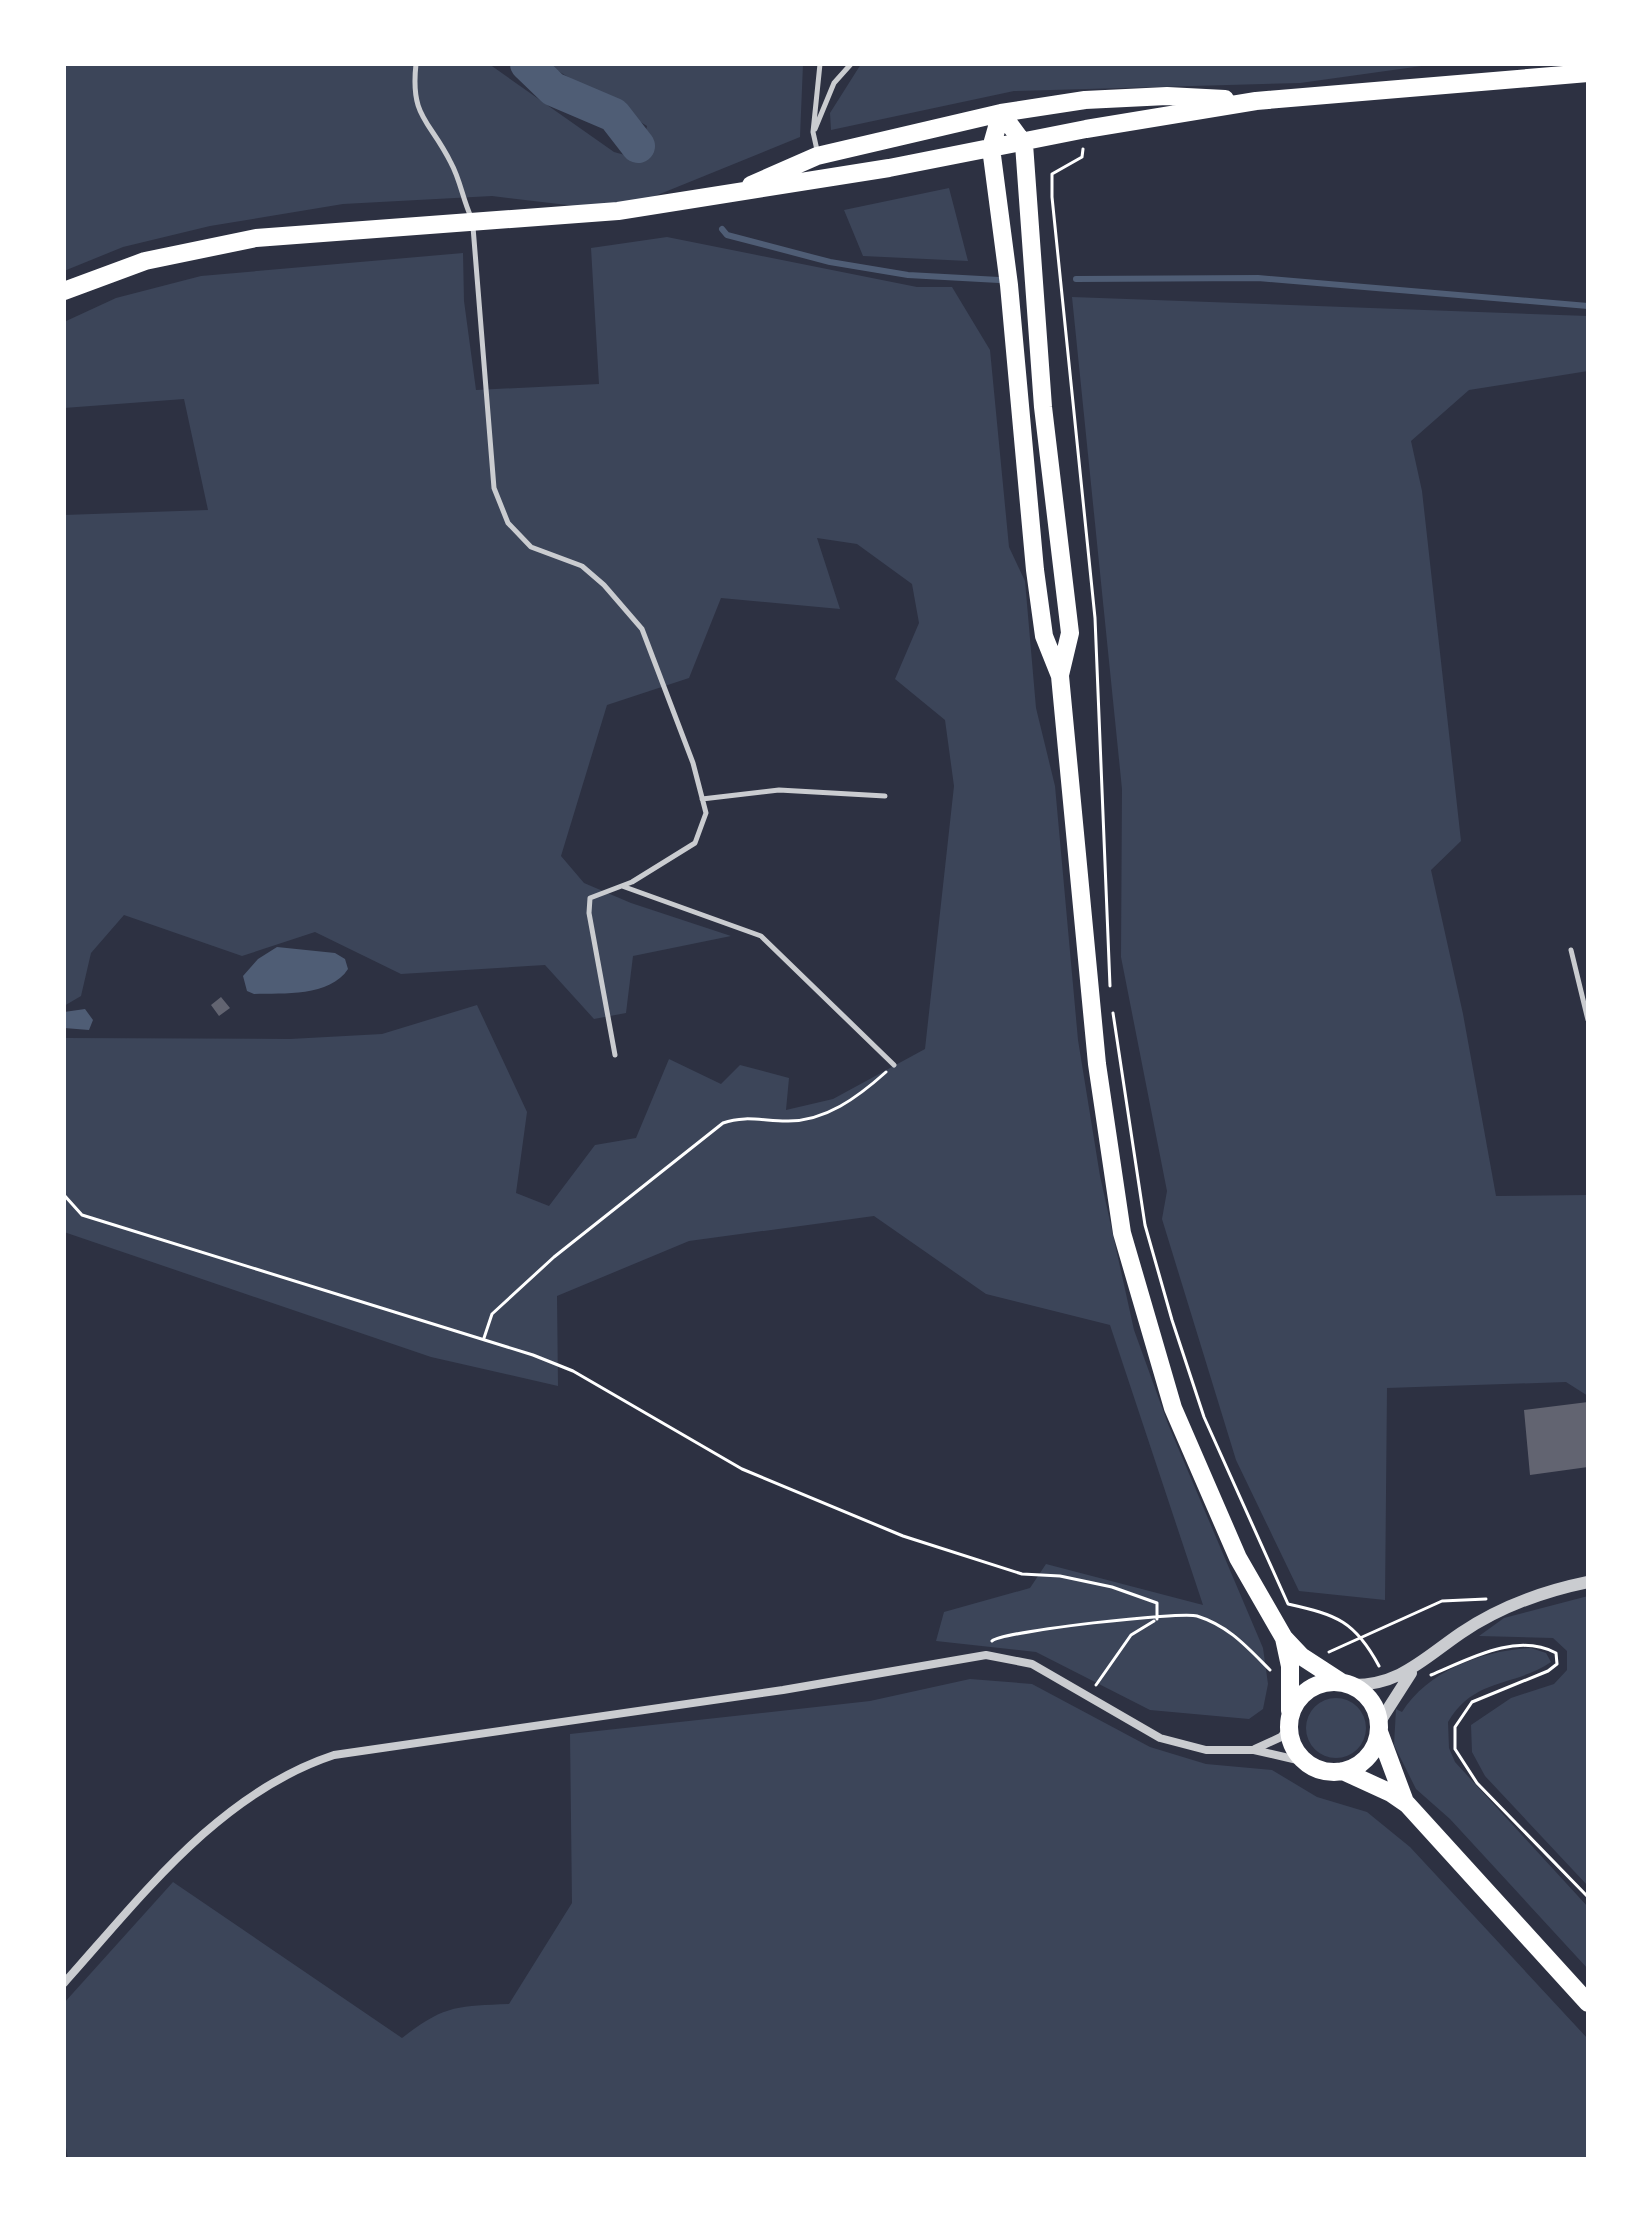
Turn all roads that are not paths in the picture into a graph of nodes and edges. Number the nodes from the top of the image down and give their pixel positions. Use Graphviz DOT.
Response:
graph roads {
  1 [pos="416,64"];
  2 [pos="820,64"];
  3 [pos="851,64"];
  4 [pos="1520,72"];
  5 [pos="1588,73"];
  6 [pos="1256,101"];
  7 [pos="1001,113"];
  8 [pos="813,132"];
  9 [pos="1024,144"];
  10 [pos="991,148"];
  11 [pos="817,156"];
  12 [pos="824,179"];
  13 [pos="727,196"];
  14 [pos="473,223"];
  15 [pos="64,291"];
  16 [pos="1060,676"];
  17 [pos="885,796"];
  18 [pos="702,799"];
  19 [pos="621,886"];
  20 [pos="1571,950"];
  21 [pos="1588,1020"];
  22 [pos="615,1055"];
  23 [pos="894,1065"];
  24 [pos="1588,1582"];
  25 [pos="1284,1638"];
  26 [pos="1416,1675"];
  27 [pos="1346,1684"];
  28 [pos="1289,1724"];
  29 [pos="1379,1727"];
  30 [pos="1254,1750"];
  31 [pos="1306,1762"];
  32 [pos="1343,1771"];
  33 [pos="1407,1804"];
  34 [pos="64,1983"];
  35 [pos="1588,2003"];
  1 -- 14 [label="lane"];
  2 -- 8 [label="lane"];
  3 -- 8 [label="lane"];
  4 -- 5 [label="highway"];
  4 -- 6 [label="highway"];
  6 -- 7 [label="highway"];
  6 -- 9 [label="highway"];
  7 -- 9 [label="highway"];
  7 -- 10 [label="highway"];
  7 -- 11 [label="highway"];
  8 -- 11 [label="lane"];
  9 -- 10 [label="highway"];
  9 -- 16 [label="highway"];
  10 -- 12 [label="highway"];
  10 -- 16 [label="highway"];
  11 -- 12 [label="lane"];
  11 -- 13 [label="highway"];
  12 -- 13 [label="highway"];
  13 -- 14 [label="highway"];
  14 -- 15 [label="highway"];
  14 -- 18 [label="lane"];
  16 -- 25 [label="highway"];
  17 -- 18 [label="lane"];
  18 -- 19 [label="lane"];
  19 -- 22 [label="lane"];
  19 -- 23 [label="lane"];
  20 -- 21 [label="lane"];
  24 -- 26 [label="street"];
  25 -- 27 [label="highway"];
  25 -- 28 [label="highway"];
  26 -- 27 [label="street"];
  26 -- 29 [label="street"];
  27 -- 28 [label="highway"];
  27 -- 29 [label="highway"];
  28 -- 30 [label="street"];
  28 -- 31 [label="highway"];
  29 -- 32 [label="highway"];
  29 -- 33 [label="highway"];
  30 -- 31 [label="street"];
  30 -- 34 [label="street"];
  31 -- 32 [label="highway"];
  32 -- 33 [label="highway"];
  33 -- 35 [label="highway"];
}
